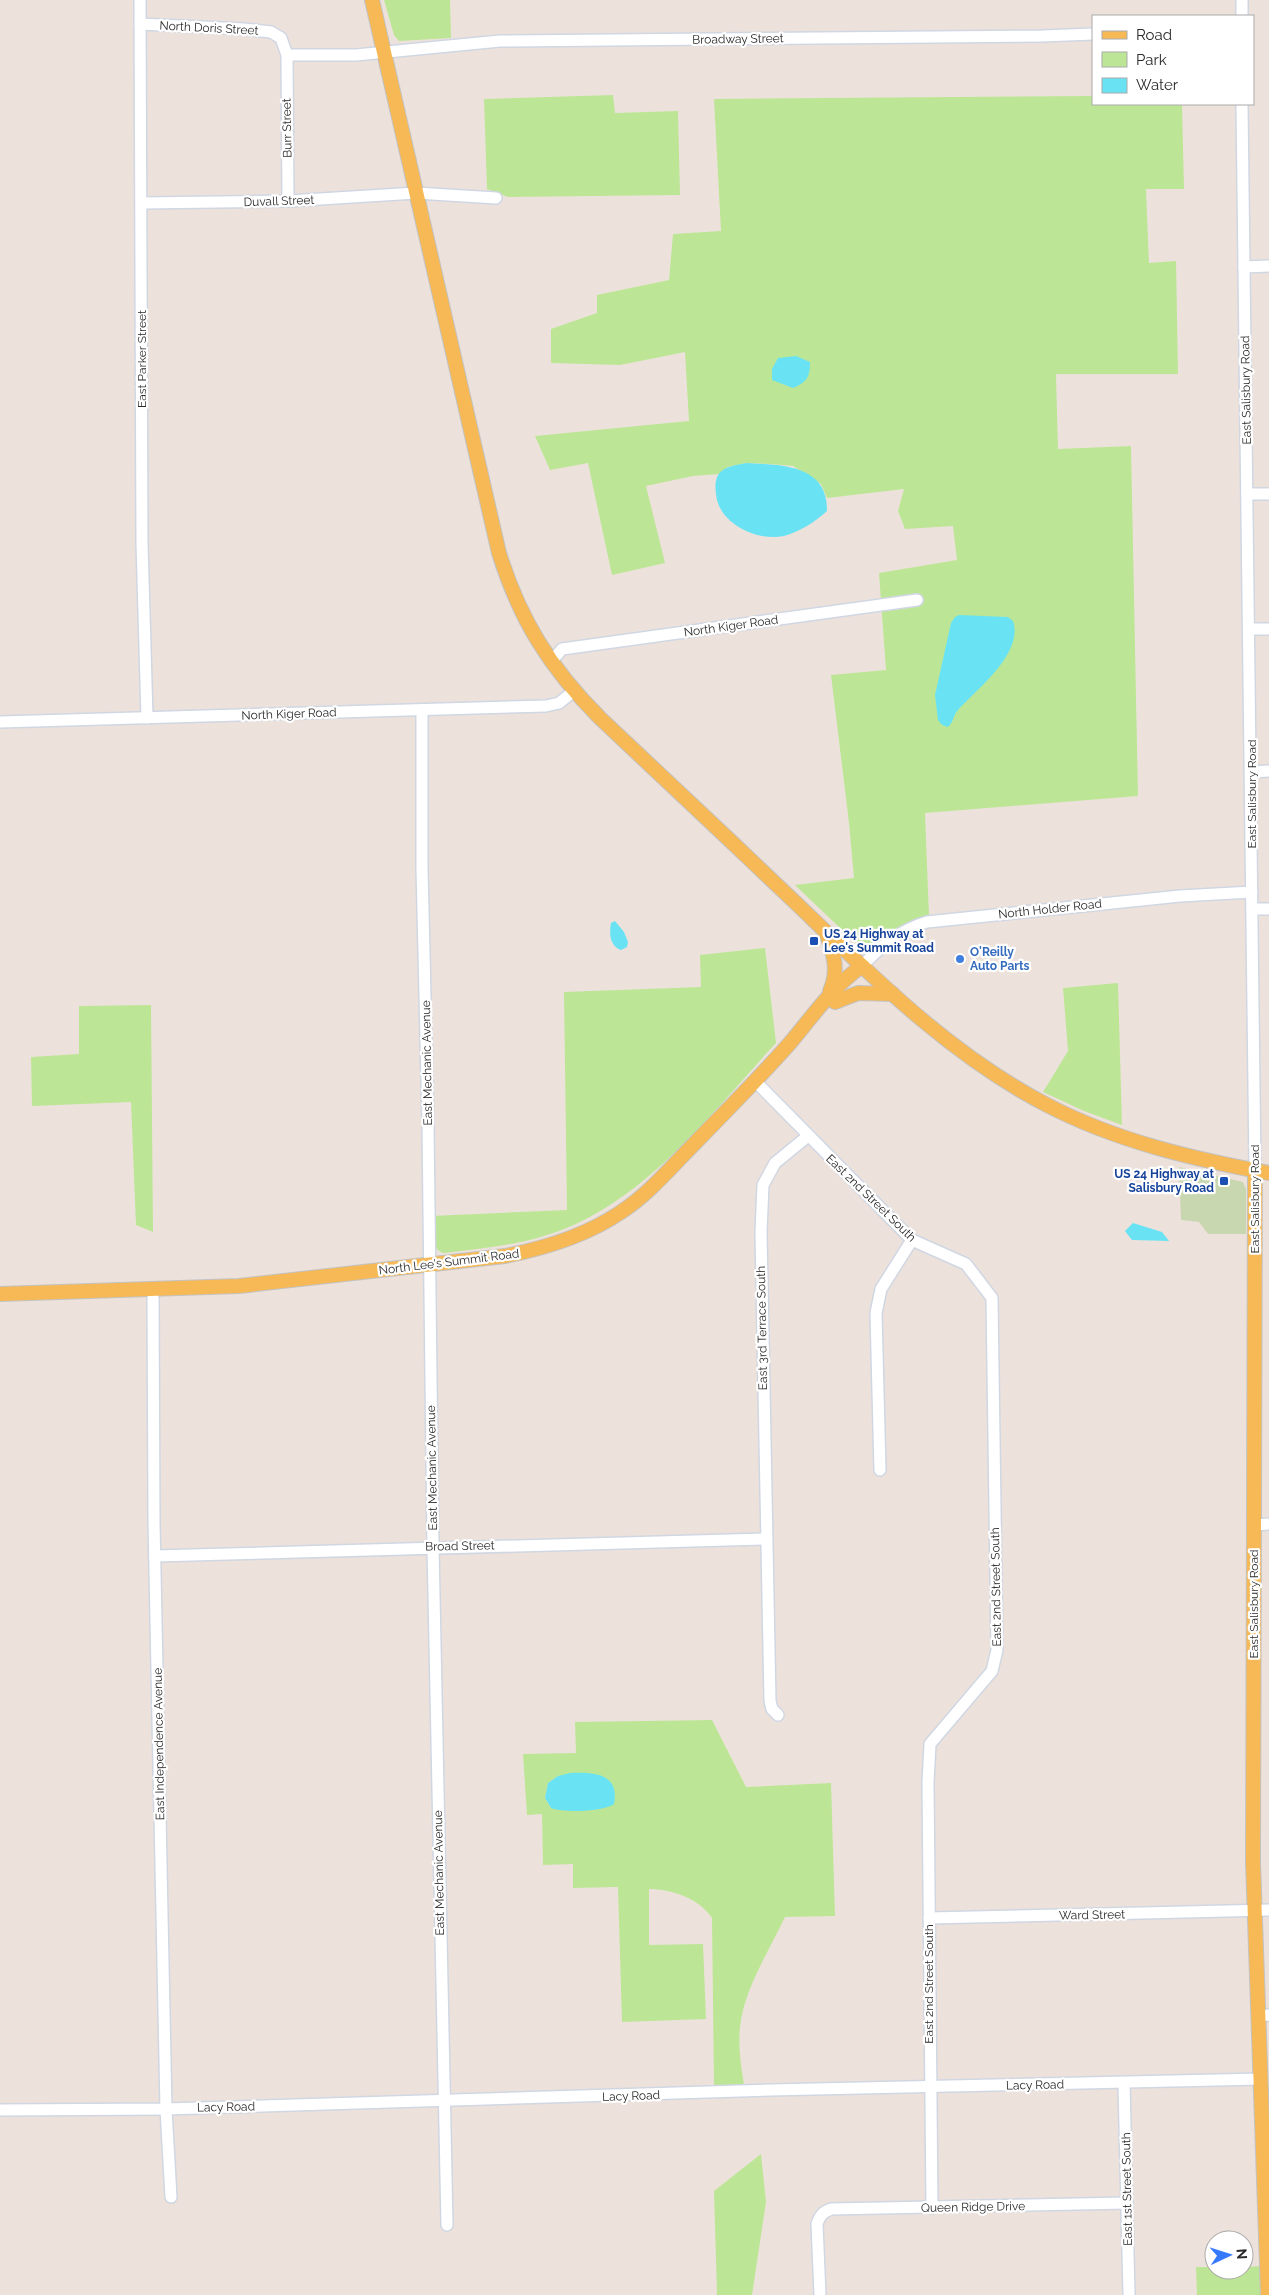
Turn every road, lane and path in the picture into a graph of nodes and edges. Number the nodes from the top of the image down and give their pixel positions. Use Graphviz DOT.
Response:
graph roads {
  1 [pos="140,0"];
  2 [pos="372,0"];
  3 [pos="1242,0"];
  4 [pos="1242,15"];
  5 [pos="140,24"];
  6 [pos="1092,34"];
  7 [pos="384,51"];
  8 [pos="287,55"];
  9 [pos="1242,105"];
  10 [pos="416,193"];
  11 [pos="496,198"];
  12 [pos="288,202"];
  13 [pos="142,204"];
  14 [pos="1269,266"];
  15 [pos="1244,267"];
  16 [pos="1247,494"];
  17 [pos="1269,494"];
  18 [pos="918,600"];
  19 [pos="1250,629"];
  20 [pos="1269,629"];
  21 [pos="551,662"];
  22 [pos="574,691"];
  23 [pos="422,710"];
  24 [pos="147,718"];
  25 [pos="0,722"];
  26 [pos="1251,772"];
  27 [pos="1269,772"];
  28 [pos="1252,892"];
  29 [pos="1269,909"];
  30 [pos="1252,910"];
  31 [pos="826,932"];
  32 [pos="862,966"];
  33 [pos="893,994"];
  34 [pos="831,999"];
  35 [pos="756,1081"];
  36 [pos="808,1136"];
  37 [pos="1262,1172"];
  38 [pos="912,1240"];
  39 [pos="428,1265"];
  40 [pos="153,1290"];
  41 [pos="0,1294"];
  42 [pos="880,1470"];
  43 [pos="1269,1524"];
  44 [pos="1254,1525"];
  45 [pos="766,1539"];
  46 [pos="433,1547"];
  47 [pos="155,1556"];
  48 [pos="778,1715"];
  49 [pos="1269,1910"];
  50 [pos="1255,1911"];
  51 [pos="929,1918"];
  52 [pos="1264,2015"];
  53 [pos="1261,2079"];
  54 [pos="1124,2083"];
  55 [pos="929,2087"];
  56 [pos="443,2102"];
  57 [pos="166,2109"];
  58 [pos="0,2110"];
  59 [pos="171,2197"];
  60 [pos="1127,2203"];
  61 [pos="932,2208"];
  62 [pos="1268,2220"];
  63 [pos="447,2225"];
  64 [pos="820,2295"];
  65 [pos="1129,2295"];
  66 [pos="1268,2295"];
  1 -- 5 [label="street, East Parker Street"];
  2 -- 7 [label="main road"];
  3 -- 4 [label="street"];
  5 -- 8 [label="street, North Doris Street"];
  5 -- 13 [label="street, East Parker Street"];
  6 -- 7 [label="street, Broadway Street"];
  7 -- 8 [label="street"];
  7 -- 10 [label="main road"];
  8 -- 12 [label="street, Burr Street"];
  9 -- 15 [label="street, East Salisbury Road"];
  10 -- 11 [label="street, Duvall Street"];
  10 -- 12 [label="street, Duvall Street"];
  10 -- 21 [label="main road"];
  12 -- 13 [label="street, Duvall Street"];
  13 -- 24 [label="street, East Parker Street"];
  14 -- 15 [label="street"];
  15 -- 16 [label="street, East Salisbury Road"];
  16 -- 17 [label="street"];
  16 -- 19 [label="street, East Salisbury Road"];
  18 -- 21 [label="street, North Kiger Road"];
  19 -- 20 [label="street"];
  19 -- 26 [label="street, East Salisbury Road"];
  21 -- 22 [label="main road"];
  22 -- 23 [label="street, North Kiger Road"];
  22 -- 31 [label="main road"];
  23 -- 24 [label="street, North Kiger Road"];
  23 -- 39 [label="street, East Mechanic Avenue"];
  24 -- 25 [label="street, North Kiger Road"];
  26 -- 27 [label="street"];
  26 -- 28 [label="street, East Salisbury Road"];
  28 -- 30 [label="street, East Salisbury Road"];
  28 -- 32 [label="street, North Holder Road"];
  29 -- 30 [label="street"];
  30 -- 37 [label="street, East Salisbury Road"];
  31 -- 32 [label="main road"];
  31 -- 34 [label="main road"];
  32 -- 33 [label="main road"];
  32 -- 34 [label="main road, North Lee's Summit Road"];
  33 -- 34 [label="main road"];
  33 -- 37 [label="main road"];
  34 -- 35 [label="main road, North Lee's Summit Road"];
  35 -- 36 [label="street, East 2nd Street South"];
  35 -- 39 [label="main road, North Lee's Summit Road"];
  36 -- 38 [label="street, East 2nd Street South"];
  36 -- 45 [label="street, East 3rd Terrace South"];
  37 -- 44 [label="main road, East Salisbury Road"];
  38 -- 42 [label="street"];
  38 -- 51 [label="street, East 2nd Street South"];
  39 -- 40 [label="main road, North Lee's Summit Road"];
  39 -- 46 [label="street, East Mechanic Avenue"];
  40 -- 41 [label="main road, North Lee's Summit Road"];
  40 -- 47 [label="street, East Independence Avenue"];
  43 -- 44 [label="street"];
  44 -- 50 [label="main road, East Salisbury Road"];
  45 -- 46 [label="street, Broad Street"];
  45 -- 48 [label="street, East 3rd Terrace South"];
  46 -- 47 [label="street, Broad Street"];
  46 -- 56 [label="street, East Mechanic Avenue"];
  47 -- 57 [label="street, East Independence Avenue"];
  49 -- 50 [label="street, Ward Street"];
  50 -- 51 [label="street, Ward Street"];
  50 -- 52 [label="main road, East Salisbury Road"];
  51 -- 55 [label="street, East 2nd Street South"];
  52 -- 53 [label="main road, East Salisbury Road"];
  53 -- 54 [label="street, Lacy Road"];
  53 -- 62 [label="main road, East Salisbury Road"];
  54 -- 55 [label="street, Lacy Road"];
  54 -- 60 [label="street, East 1st Street South"];
  55 -- 56 [label="street, Lacy Road"];
  55 -- 61 [label="street, East 2nd Street South"];
  56 -- 57 [label="street, Lacy Road"];
  56 -- 63 [label="street, East Mechanic Avenue"];
  57 -- 58 [label="street, Lacy Road"];
  57 -- 59 [label="street, East Independence Avenue"];
  60 -- 61 [label="street, Queen Ridge Drive"];
  60 -- 65 [label="street, East 1st Street South"];
  61 -- 64 [label="street, Queen Ridge Drive"];
  62 -- 66 [label="main road, East Salisbury Road"];
}
